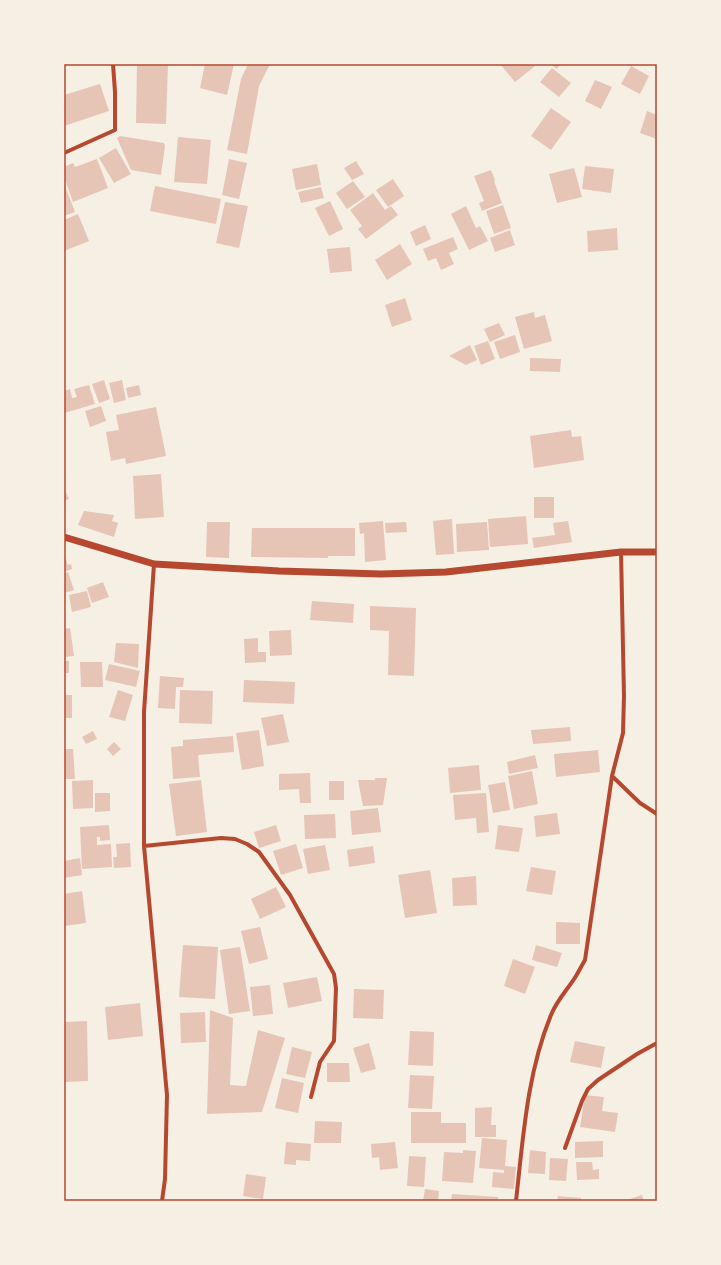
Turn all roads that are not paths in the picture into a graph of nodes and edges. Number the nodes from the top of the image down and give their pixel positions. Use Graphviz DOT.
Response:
graph roads {
  1 [pos="113,64"];
  2 [pos="64,153"];
  3 [pos="64,537"];
  4 [pos="621,552"];
  5 [pos="657,552"];
  6 [pos="154,564"];
  7 [pos="612,776"];
  8 [pos="657,814"];
  9 [pos="144,846"];
  10 [pos="657,1043"];
  11 [pos="311,1097"];
  12 [pos="565,1148"];
  13 [pos="162,1201"];
  14 [pos="516,1201"];
  1 -- 2 [label="street"];
  3 -- 6 [label="street"];
  4 -- 5 [label="street"];
  4 -- 6 [label="street"];
  4 -- 7 [label="street"];
  6 -- 9 [label="street"];
  7 -- 8 [label="street"];
  7 -- 14 [label="street"];
  9 -- 11 [label="street"];
  9 -- 13 [label="street"];
  10 -- 12 [label="street"];
}
